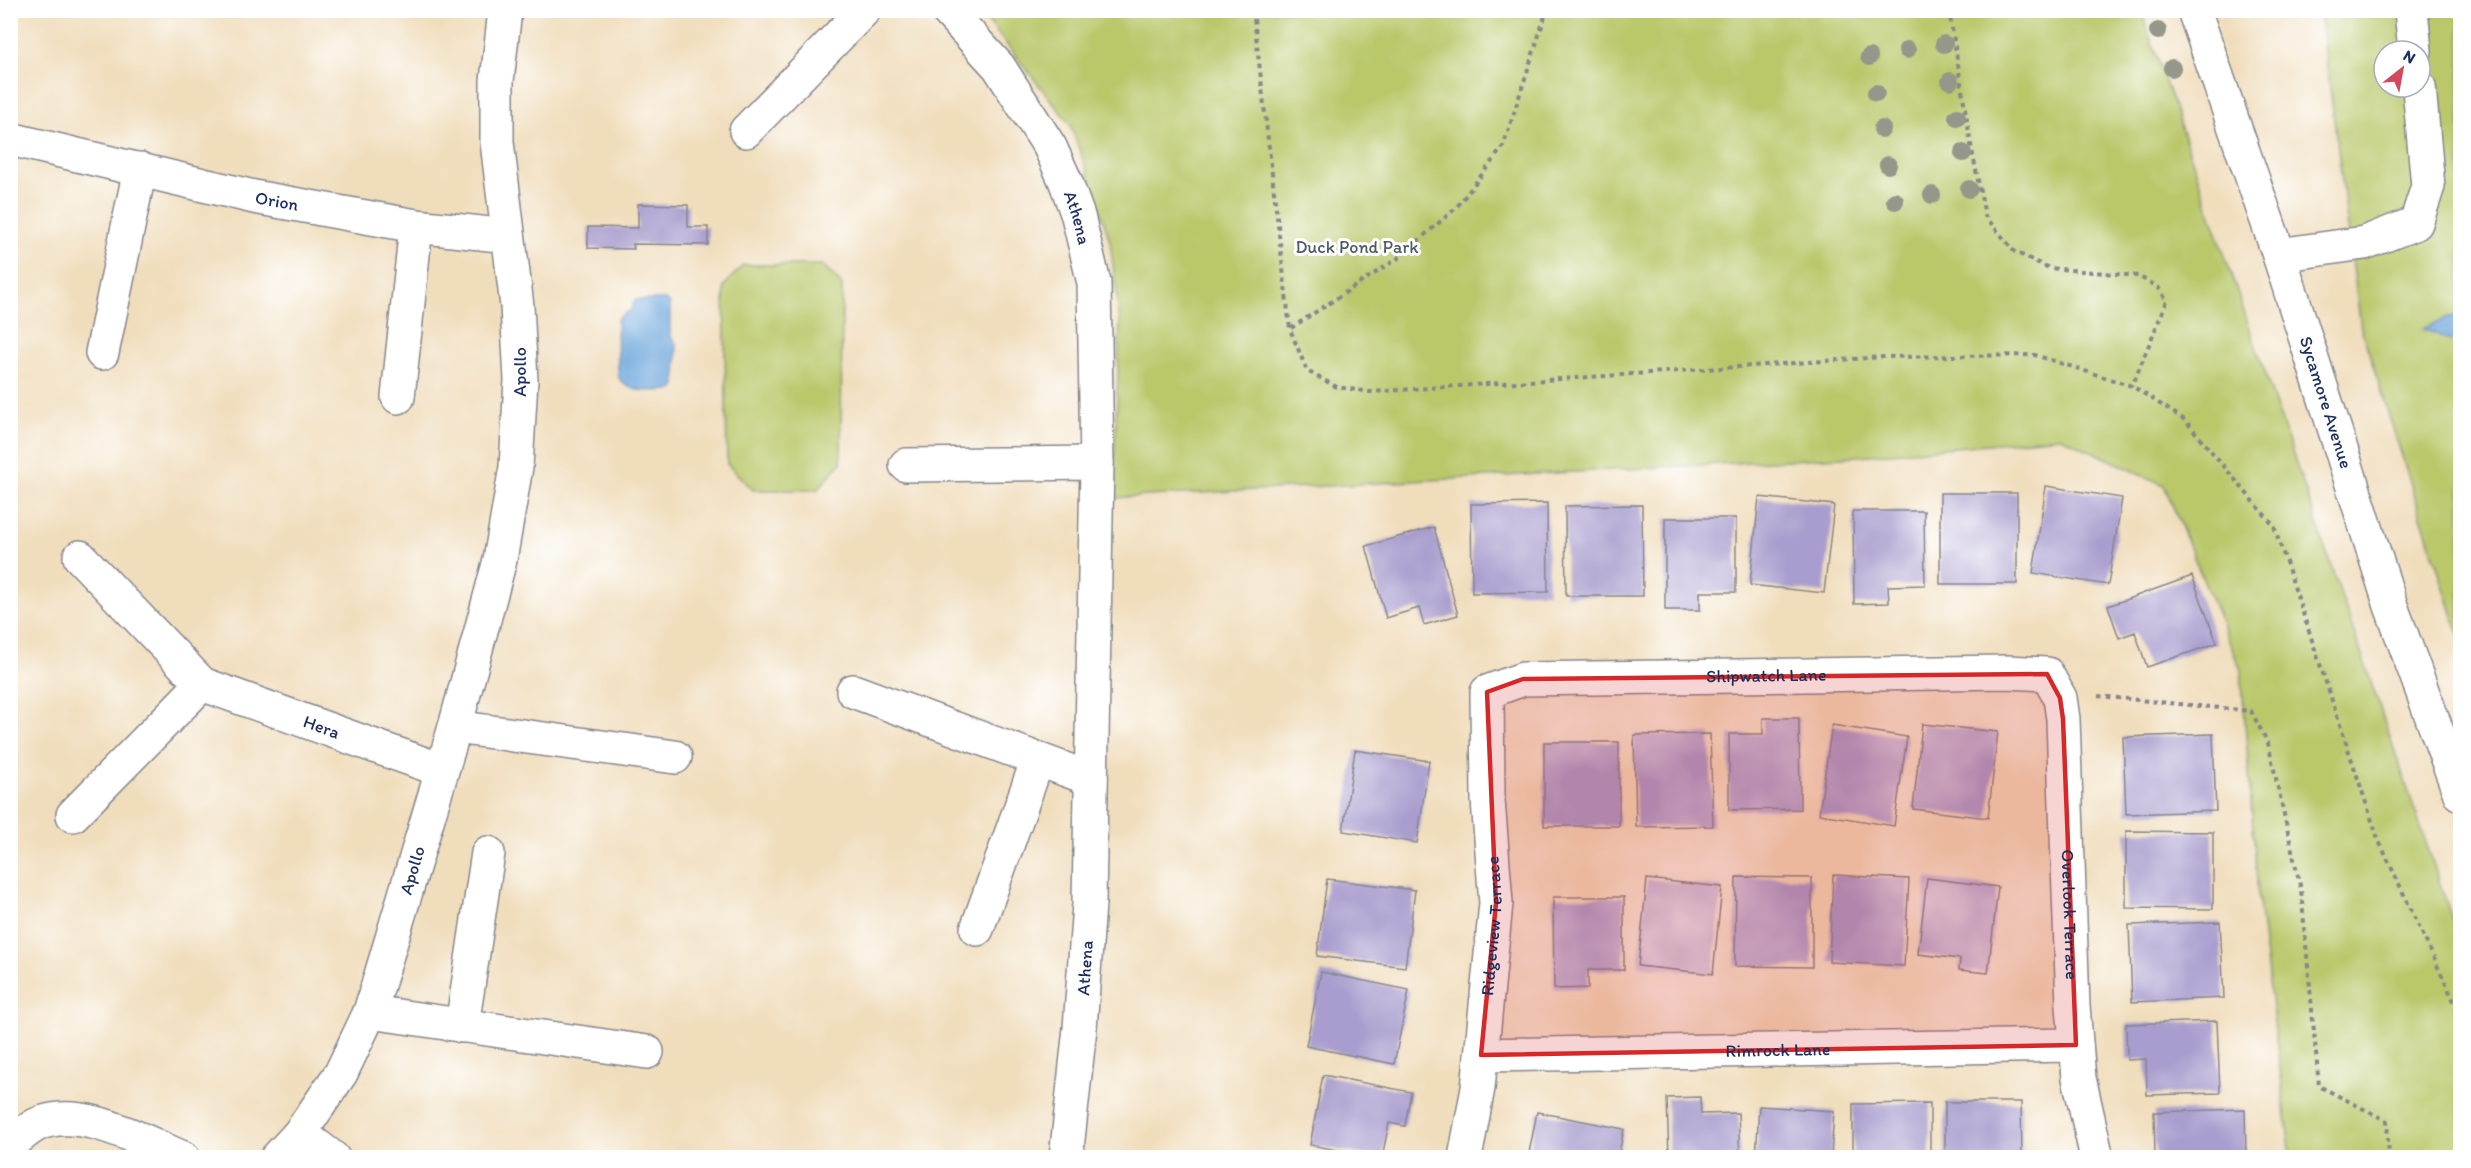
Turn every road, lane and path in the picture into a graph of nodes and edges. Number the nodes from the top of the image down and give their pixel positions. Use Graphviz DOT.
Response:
graph roads {
  1 [pos="505,10"];
  2 [pos="864,10"];
  3 [pos="947,10"];
  4 [pos="1253,10"];
  5 [pos="1547,10"];
  6 [pos="1949,10"];
  7 [pos="2194,10"];
  8 [pos="2411,10"];
  9 [pos="2414,39"];
  10 [pos="2419,99"];
  11 [pos="746,131"];
  12 [pos="10,139"];
  13 [pos="140,170"];
  14 [pos="416,226"];
  15 [pos="508,236"];
  16 [pos="2279,255"];
  17 [pos="1290,328"];
  18 [pos="102,353"];
  19 [pos="2132,386"];
  20 [pos="398,398"];
  21 [pos="1096,463"];
  22 [pos="906,465"];
  23 [pos="80,557"];
  24 [pos="202,684"];
  25 [pos="2053,686"];
  26 [pos="853,690"];
  27 [pos="1487,692"];
  28 [pos="455,727"];
  29 [pos="675,757"];
  30 [pos="1038,759"];
  31 [pos="441,770"];
  32 [pos="1091,778"];
  33 [pos="2460,794"];
  34 [pos="73,815"];
  35 [pos="488,853"];
  36 [pos="977,929"];
  37 [pos="370,1012"];
  38 [pos="2460,1014"];
  39 [pos="462,1026"];
  40 [pos="2076,1045"];
  41 [pos="647,1052"];
  42 [pos="1481,1055"];
  43 [pos="300,1133"];
  44 [pos="10,1145"];
  45 [pos="183,1158"];
  46 [pos="277,1158"];
  47 [pos="333,1158"];
  48 [pos="1066,1158"];
  49 [pos="1465,1158"];
  50 [pos="2097,1158"];
  51 [pos="2389,1158"];
  1 -- 15 [label="street, Apollo"];
  2 -- 11 [label="street"];
  3 -- 21 [label="street, Athena"];
  4 -- 17 [label="path"];
  5 -- 17 [label="path"];
  6 -- 19 [label="path"];
  7 -- 16 [label="street, Sycamore Avenue"];
  8 -- 9 [label="street"];
  10 -- 16 [label="street"];
  12 -- 13 [label="street, Orion"];
  13 -- 14 [label="street, Orion"];
  13 -- 18 [label="street"];
  14 -- 15 [label="street, Orion"];
  14 -- 20 [label="street"];
  15 -- 28 [label="street, Apollo"];
  16 -- 33 [label="street, Sycamore Avenue"];
  17 -- 19 [label="path"];
  19 -- 38 [label="path"];
  21 -- 22 [label="street"];
  21 -- 32 [label="street, Athena"];
  23 -- 24 [label="street, Hera"];
  24 -- 31 [label="street, Hera"];
  24 -- 34 [label="street"];
  25 -- 27 [label="street, Shipwatch Lane"];
  25 -- 40 [label="street, Overlook Terrace"];
  25 -- 51 [label="path"];
  26 -- 30 [label="street"];
  27 -- 42 [label="street, Ridgeview Terrace"];
  28 -- 29 [label="street"];
  28 -- 31 [label="street, Apollo"];
  30 -- 32 [label="street"];
  30 -- 36 [label="street"];
  31 -- 37 [label="street, Apollo"];
  32 -- 48 [label="street, Athena"];
  35 -- 39 [label="street"];
  37 -- 39 [label="street"];
  37 -- 43 [label="street, Apollo"];
  39 -- 41 [label="street"];
  40 -- 42 [label="street, Rimrock Lane"];
  40 -- 50 [label="street, Overlook Terrace"];
  42 -- 49 [label="street, Ridgeview Terrace"];
  43 -- 46 [label="street, Apollo"];
  43 -- 47 [label="street"];
  44 -- 45 [label="street"];
}
